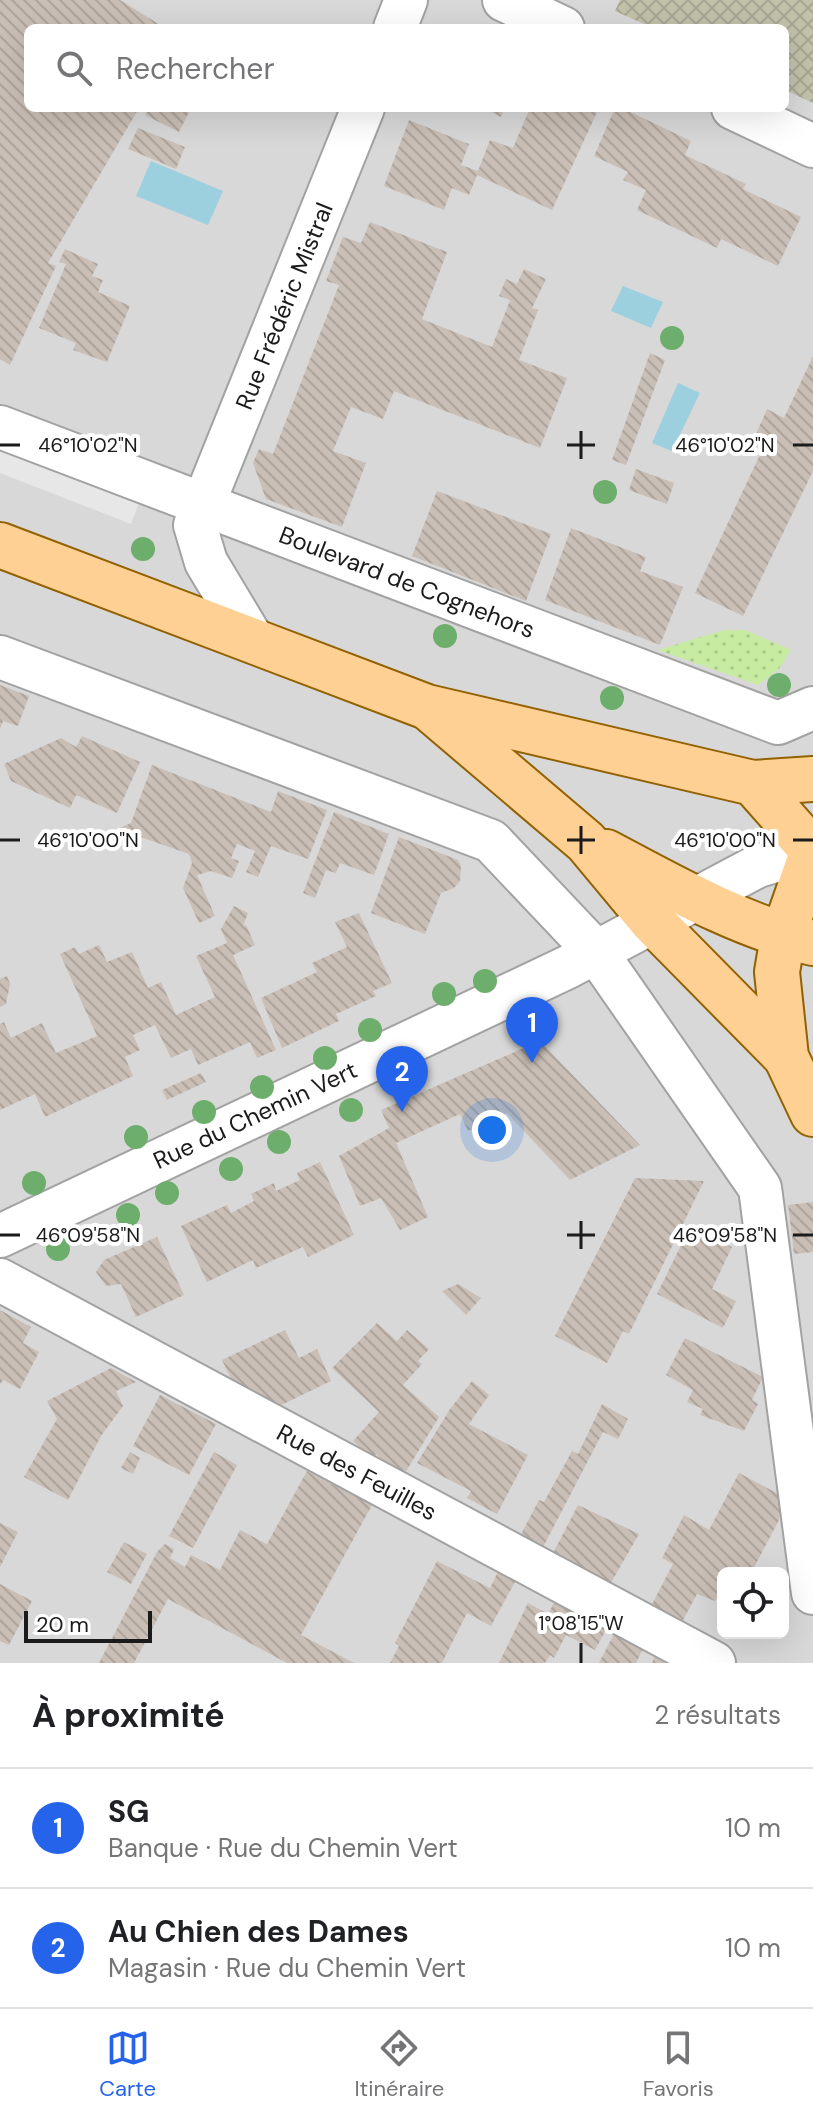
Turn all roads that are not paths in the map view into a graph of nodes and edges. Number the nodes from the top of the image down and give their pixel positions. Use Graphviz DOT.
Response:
graph roads {
  1 [pos="406,0"];
  2 [pos="504,0"];
  3 [pos="397,24"];
  4 [pos="555,24"];
  5 [pos="361,112"];
  6 [pos="741,112"];
  7 [pos="813,146"];
  8 [pos="0,427"];
  9 [pos="204,505"];
  10 [pos="0,545"];
  11 [pos="254,642"];
  12 [pos="0,657"];
  13 [pos="427,707"];
  14 [pos="813,708"];
  15 [pos="813,779"];
  16 [pos="753,783"];
  17 [pos="586,842"];
  18 [pos="813,850"];
  19 [pos="693,898"];
  20 [pos="651,920"];
  21 [pos="798,939"];
  22 [pos="596,952"];
  23 [pos="786,1057"];
  24 [pos="813,1114"];
  25 [pos="0,1236"];
  26 [pos="0,1280"];
  27 [pos="813,1593"];
  28 [pos="714,1663"];
  1 -- 3 [label="street"];
  2 -- 4 [label="street"];
  5 -- 9 [label="street, Rue Frédéric Mistral"];
  6 -- 7 [label="street"];
  8 -- 9 [label="street, Boulevard de Cognehors"];
  9 -- 11 [label="street, Rue Frédéric Mistral"];
  9 -- 14 [label="street, Boulevard de Cognehors"];
  10 -- 11 [label="main road"];
  11 -- 13 [label="main road"];
  12 -- 22 [label="street"];
  13 -- 16 [label="main road"];
  13 -- 17 [label="main road"];
  15 -- 16 [label="main road"];
  16 -- 18 [label="main road"];
  17 -- 19 [label="main road"];
  17 -- 20 [label="main road"];
  18 -- 19 [label="street, Rue du Chemin Vert"];
  18 -- 21 [label="main road"];
  19 -- 20 [label="street, Rue du Chemin Vert"];
  19 -- 21 [label="main road"];
  20 -- 22 [label="street, Rue du Chemin Vert"];
  20 -- 23 [label="main road"];
  21 -- 23 [label="main road"];
  22 -- 25 [label="street, Rue du Chemin Vert"];
  22 -- 27 [label="street"];
  23 -- 24 [label="main road"];
  26 -- 28 [label="street, Rue des Feuilles"];
}
